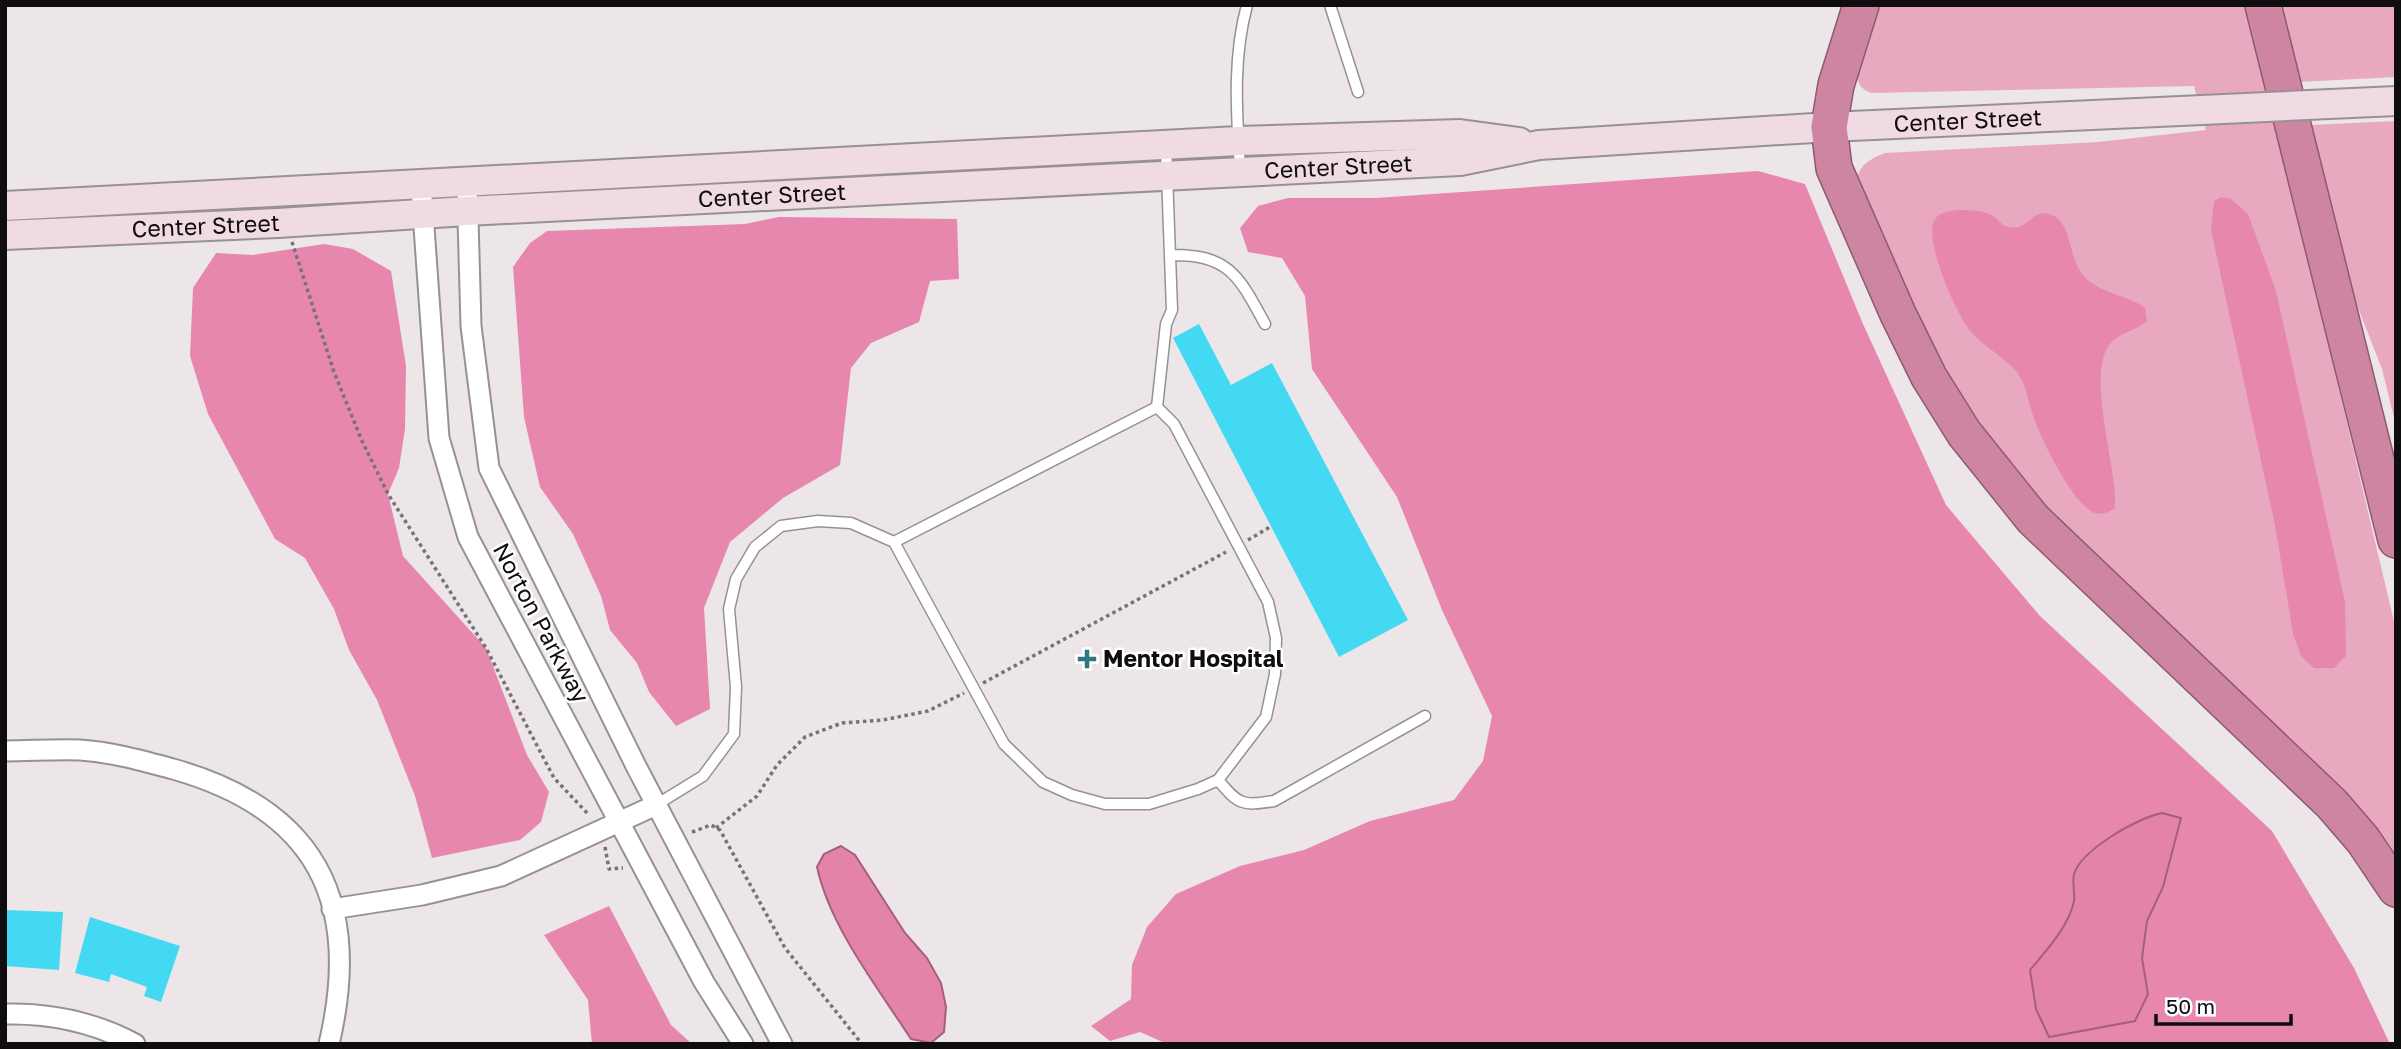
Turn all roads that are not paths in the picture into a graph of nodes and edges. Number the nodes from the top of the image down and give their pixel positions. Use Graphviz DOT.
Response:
graph roads {
  1 [pos="1247,5"];
  2 [pos="1330,5"];
  3 [pos="1861,5"];
  4 [pos="2263,5"];
  5 [pos="1358,92"];
  6 [pos="2396,101"];
  7 [pos="1829,127"];
  8 [pos="1238,141"];
  9 [pos="1166,145"];
  10 [pos="1539,145"];
  11 [pos="1240,171"];
  12 [pos="1167,175"];
  13 [pos="467,183"];
  14 [pos="421,185"];
  15 [pos="276,193"];
  16 [pos="5,206"];
  17 [pos="467,211"];
  18 [pos="423,215"];
  19 [pos="278,223"];
  20 [pos="5,234"];
  21 [pos="1170,255"];
  22 [pos="1265,324"];
  23 [pos="1157,407"];
  24 [pos="2396,540"];
  25 [pos="894,542"];
  26 [pos="1425,716"];
  27 [pos="5,751"];
  28 [pos="1218,780"];
  29 [pos="656,805"];
  30 [pos="620,822"];
  31 [pos="2396,889"];
  32 [pos="332,909"];
  33 [pos="5,1014"];
  34 [pos="135,1044"];
  35 [pos="329,1044"];
  36 [pos="743,1044"];
  37 [pos="782,1044"];
  1 -- 8 [label="lane"];
  2 -- 5 [label="lane"];
  3 -- 7 [label="highway"];
  4 -- 24 [label="highway"];
  6 -- 7 [label="main road, Center Street, bridge"];
  7 -- 10 [label="main road, Center Street"];
  7 -- 31 [label="highway"];
  8 -- 9 [label="main road, Center Street"];
  8 -- 10 [label="main road, Center Street"];
  8 -- 11 [label="lane"];
  9 -- 12 [label="lane"];
  9 -- 13 [label="main road, Center Street"];
  10 -- 11 [label="main road, Center Street"];
  11 -- 12 [label="main road, Center Street"];
  12 -- 17 [label="main road, Center Street"];
  12 -- 21 [label="lane"];
  13 -- 14 [label="main road, Center Street"];
  13 -- 17 [label="street, Norton Parkway"];
  14 -- 15 [label="main road, Center Street"];
  14 -- 18 [label="street, Norton Parkway"];
  15 -- 16 [label="main road, Center Street"];
  15 -- 19 [label="main road"];
  17 -- 18 [label="main road, Center Street"];
  17 -- 29 [label="street, Norton Parkway"];
  18 -- 19 [label="main road, Center Street"];
  18 -- 30 [label="street, Norton Parkway"];
  19 -- 20 [label="main road, Center Street"];
  21 -- 22 [label="lane"];
  21 -- 23 [label="lane"];
  23 -- 25 [label="lane"];
  23 -- 28 [label="lane"];
  25 -- 28 [label="lane"];
  25 -- 29 [label="lane"];
  26 -- 28 [label="lane"];
  27 -- 32 [label="street"];
  29 -- 30 [label="street"];
  29 -- 37 [label="street, Norton Parkway"];
  30 -- 32 [label="street"];
  30 -- 36 [label="street, Norton Parkway"];
  32 -- 35 [label="street"];
  33 -- 34 [label="street"];
}
